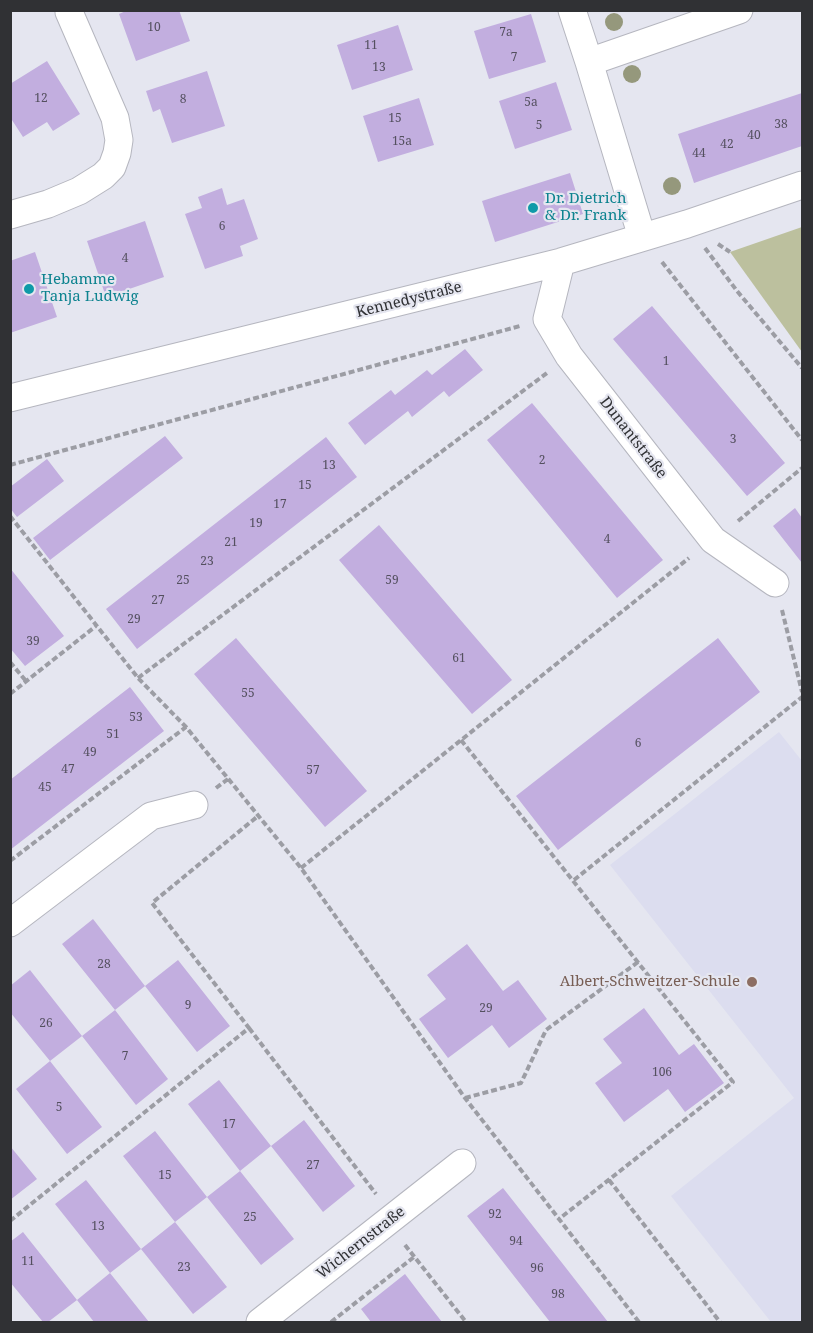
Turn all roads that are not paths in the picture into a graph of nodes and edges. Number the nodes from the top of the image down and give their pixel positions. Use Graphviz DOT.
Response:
graph roads {
  1 [pos="572,10"];
  2 [pos="740,10"];
  3 [pos="69,12"];
  4 [pos="589,62"];
  5 [pos="802,185"];
  6 [pos="10,215"];
  7 [pos="642,237"];
  8 [pos="561,262"];
  9 [pos="10,398"];
  10 [pos="776,583"];
  11 [pos="194,805"];
  12 [pos="10,923"];
  13 [pos="462,1163"];
  14 [pos="260,1323"];
  1 -- 4 [label="street"];
  2 -- 4 [label="street"];
  3 -- 6 [label="street"];
  4 -- 7 [label="street"];
  5 -- 7 [label="street, Kennedystraße"];
  7 -- 8 [label="street, Kennedystraße"];
  8 -- 9 [label="street, Kennedystraße"];
  8 -- 10 [label="street, Dunantstraße"];
  11 -- 12 [label="street"];
  13 -- 14 [label="street, Wichernstraße"];
}
